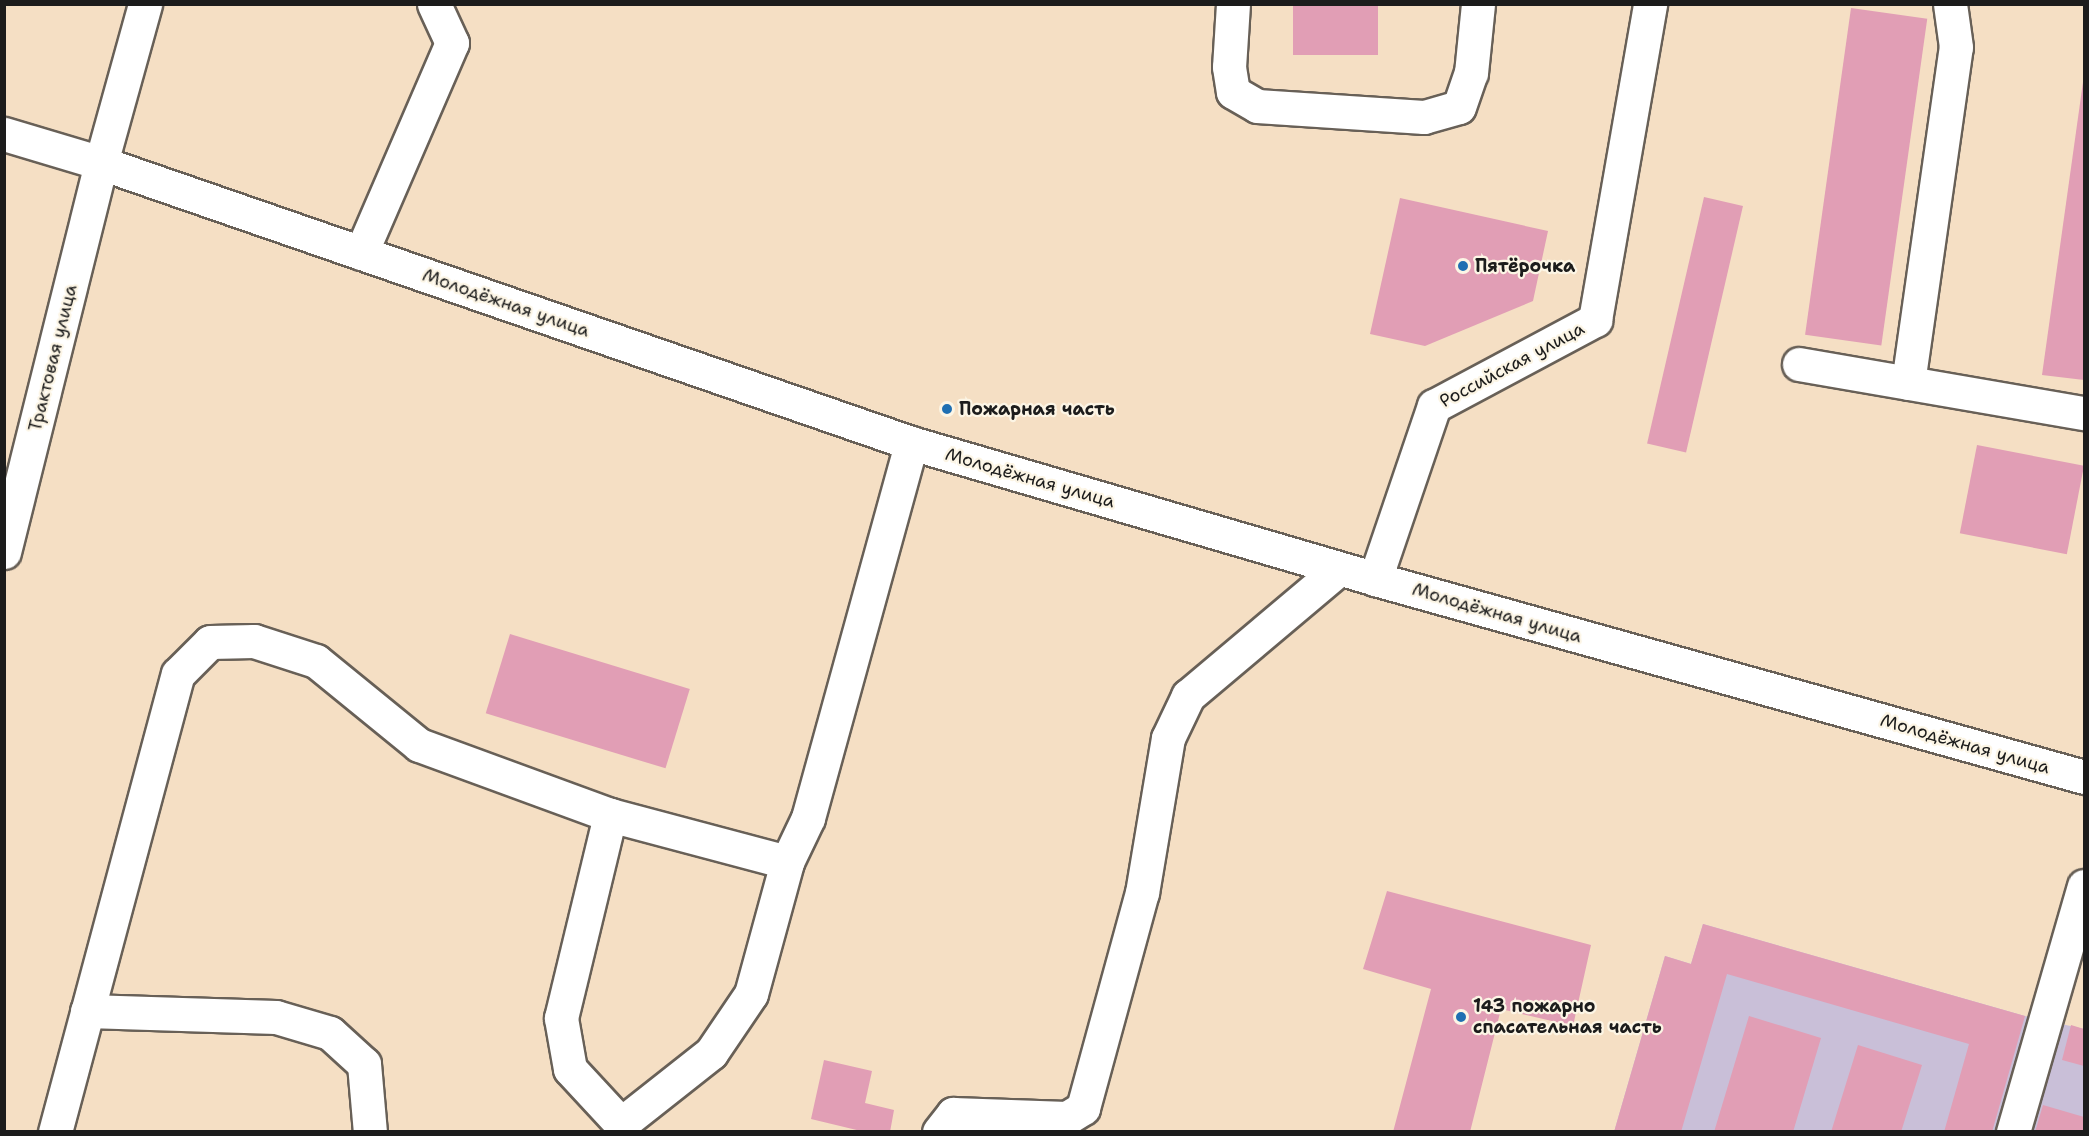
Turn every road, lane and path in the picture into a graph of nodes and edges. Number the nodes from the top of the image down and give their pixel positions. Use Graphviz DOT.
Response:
graph roads {
  1 [pos="145,4"];
  2 [pos="434,4"];
  3 [pos="1233,4"];
  4 [pos="1478,4"];
  5 [pos="1650,4"];
  6 [pos="1950,4"];
  7 [pos="4,134"];
  8 [pos="100,163"];
  9 [pos="361,253"];
  10 [pos="1799,364"];
  11 [pos="1908,383"];
  12 [pos="2085,413"];
  13 [pos="911,443"];
  14 [pos="4,552"];
  15 [pos="1339,569"];
  16 [pos="1375,579"];
  17 [pos="2085,777"];
  18 [pos="610,815"];
  19 [pos="787,862"];
  20 [pos="2085,886"];
  21 [pos="87,1011"];
  22 [pos="622,1128"];
  23 [pos="55,1131"];
  24 [pos="370,1131"];
  25 [pos="939,1131"];
  26 [pos="2013,1131"];
  1 -- 8 [label="street, Трактовая улица"];
  2 -- 9 [label="street"];
  3 -- 4 [label="street"];
  5 -- 16 [label="street, Российская улица"];
  6 -- 11 [label="street"];
  7 -- 8 [label="street, Молодёжная улица"];
  8 -- 9 [label="street, Молодёжная улица"];
  8 -- 14 [label="street, Трактовая улица"];
  9 -- 13 [label="street, Молодёжная улица"];
  10 -- 11 [label="street"];
  11 -- 12 [label="street"];
  13 -- 15 [label="street, Молодёжная улица"];
  13 -- 19 [label="street"];
  15 -- 16 [label="street, Молодёжная улица"];
  15 -- 25 [label="street"];
  16 -- 17 [label="street, Молодёжная улица"];
  18 -- 19 [label="street"];
  18 -- 21 [label="street"];
  18 -- 22 [label="street"];
  19 -- 22 [label="street"];
  20 -- 26 [label="street"];
  21 -- 23 [label="street"];
  21 -- 24 [label="street"];
}
